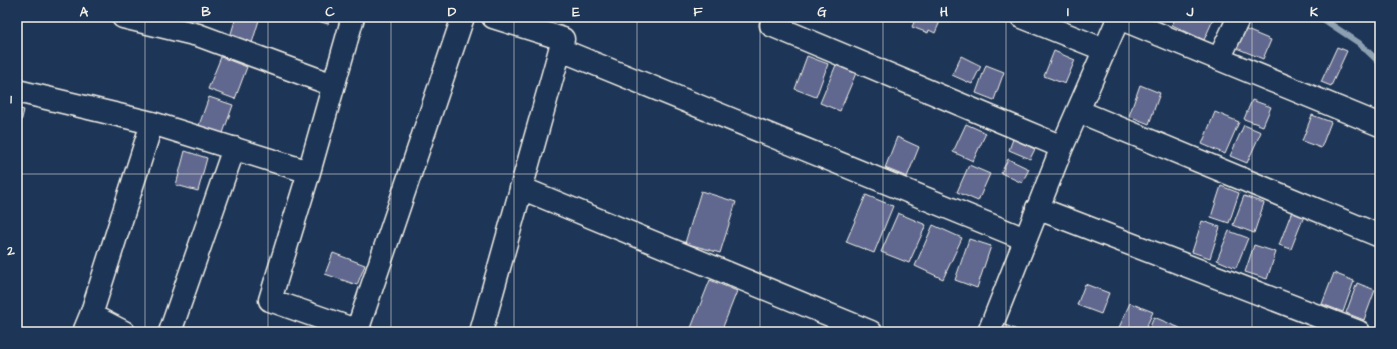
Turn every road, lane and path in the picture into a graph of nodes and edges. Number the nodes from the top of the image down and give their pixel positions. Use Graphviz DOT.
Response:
graph roads {
  1 [pos="123,17"];
  2 [pos="354,17"];
  3 [pos="463,17"];
  4 [pos="493,17"];
  5 [pos="1022,17"];
  6 [pos="1119,17"];
  7 [pos="1239,17"];
  8 [pos="771,25"];
  9 [pos="561,50"];
  10 [pos="1105,50"];
  11 [pos="1219,59"];
  12 [pos="333,85"];
  13 [pos="17,91"];
  14 [pos="1078,110"];
  15 [pos="152,122"];
  16 [pos="1380,125"];
  17 [pos="234,148"];
  18 [pos="1062,148"];
  19 [pos="309,172"];
  20 [pos="521,188"];
  21 [pos="1037,208"];
  22 [pos="1380,236"];
  23 [pos="1025,239"];
  24 [pos="87,324"];
  25 [pos="359,331"];
  26 [pos="483,331"];
  27 [pos="124,332"];
  28 [pos="170,332"];
  29 [pos="871,332"];
  30 [pos="989,332"];
  31 [pos="1359,332"];
  1 -- 12 [label="street"];
  2 -- 12 [label="street"];
  3 -- 25 [label="street"];
  4 -- 9 [label="street"];
  5 -- 10 [label="street"];
  6 -- 10 [label="street"];
  6 -- 11 [label="street"];
  7 -- 11 [label="street"];
  8 -- 18 [label="street"];
  9 -- 20 [label="street"];
  9 -- 23 [label="street"];
  10 -- 14 [label="street"];
  11 -- 16 [label="street"];
  12 -- 19 [label="street"];
  13 -- 15 [label="street"];
  14 -- 18 [label="street"];
  14 -- 22 [label="street"];
  15 -- 17 [label="street"];
  15 -- 24 [label="street"];
  17 -- 19 [label="street"];
  17 -- 28 [label="street"];
  18 -- 21 [label="street"];
  19 -- 25 [label="street"];
  20 -- 26 [label="street"];
  20 -- 29 [label="street"];
  21 -- 23 [label="street"];
  21 -- 31 [label="street"];
  23 -- 30 [label="street"];
  24 -- 27 [label="street"];
}
